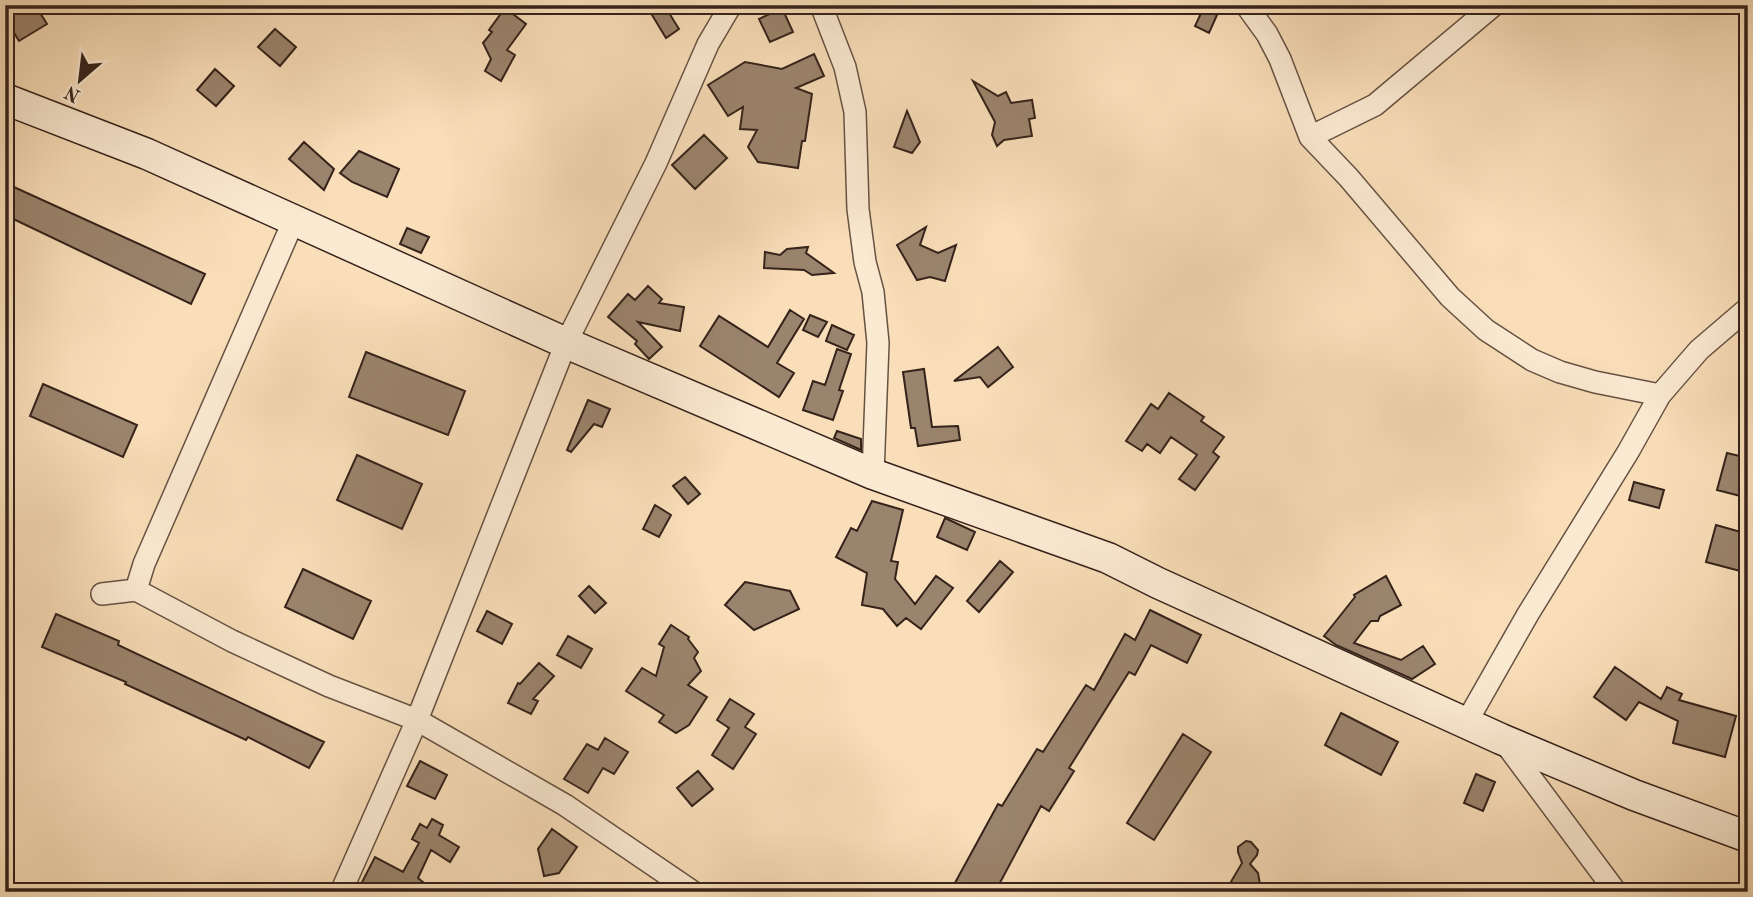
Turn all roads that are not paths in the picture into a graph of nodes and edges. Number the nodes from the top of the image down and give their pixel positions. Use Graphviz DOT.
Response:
graph roads {
  1 [pos="732,5"];
  2 [pos="821,5"];
  3 [pos="1246,5"];
  4 [pos="1494,5"];
  5 [pos="5,99"];
  6 [pos="1310,137"];
  7 [pos="293,222"];
  8 [pos="1748,309"];
  9 [pos="566,343"];
  10 [pos="1660,395"];
  11 [pos="873,474"];
  12 [pos="136,590"];
  13 [pos="102,594"];
  14 [pos="417,720"];
  15 [pos="1466,723"];
  16 [pos="1501,739"];
  17 [pos="1748,837"];
  18 [pos="341,892"];
  19 [pos="693,892"];
  20 [pos="1616,892"];
  1 -- 9 [label="street"];
  2 -- 11 [label="street"];
  3 -- 6 [label="street"];
  4 -- 6 [label="street"];
  5 -- 7 [label="main road"];
  6 -- 10 [label="street"];
  7 -- 9 [label="main road"];
  7 -- 12 [label="street"];
  8 -- 10 [label="street"];
  9 -- 11 [label="main road"];
  9 -- 14 [label="street"];
  10 -- 15 [label="street"];
  11 -- 15 [label="main road"];
  12 -- 13 [label="street"];
  12 -- 14 [label="street"];
  14 -- 18 [label="street"];
  14 -- 19 [label="street"];
  15 -- 16 [label="main road"];
  16 -- 17 [label="main road"];
  16 -- 20 [label="street"];
}
